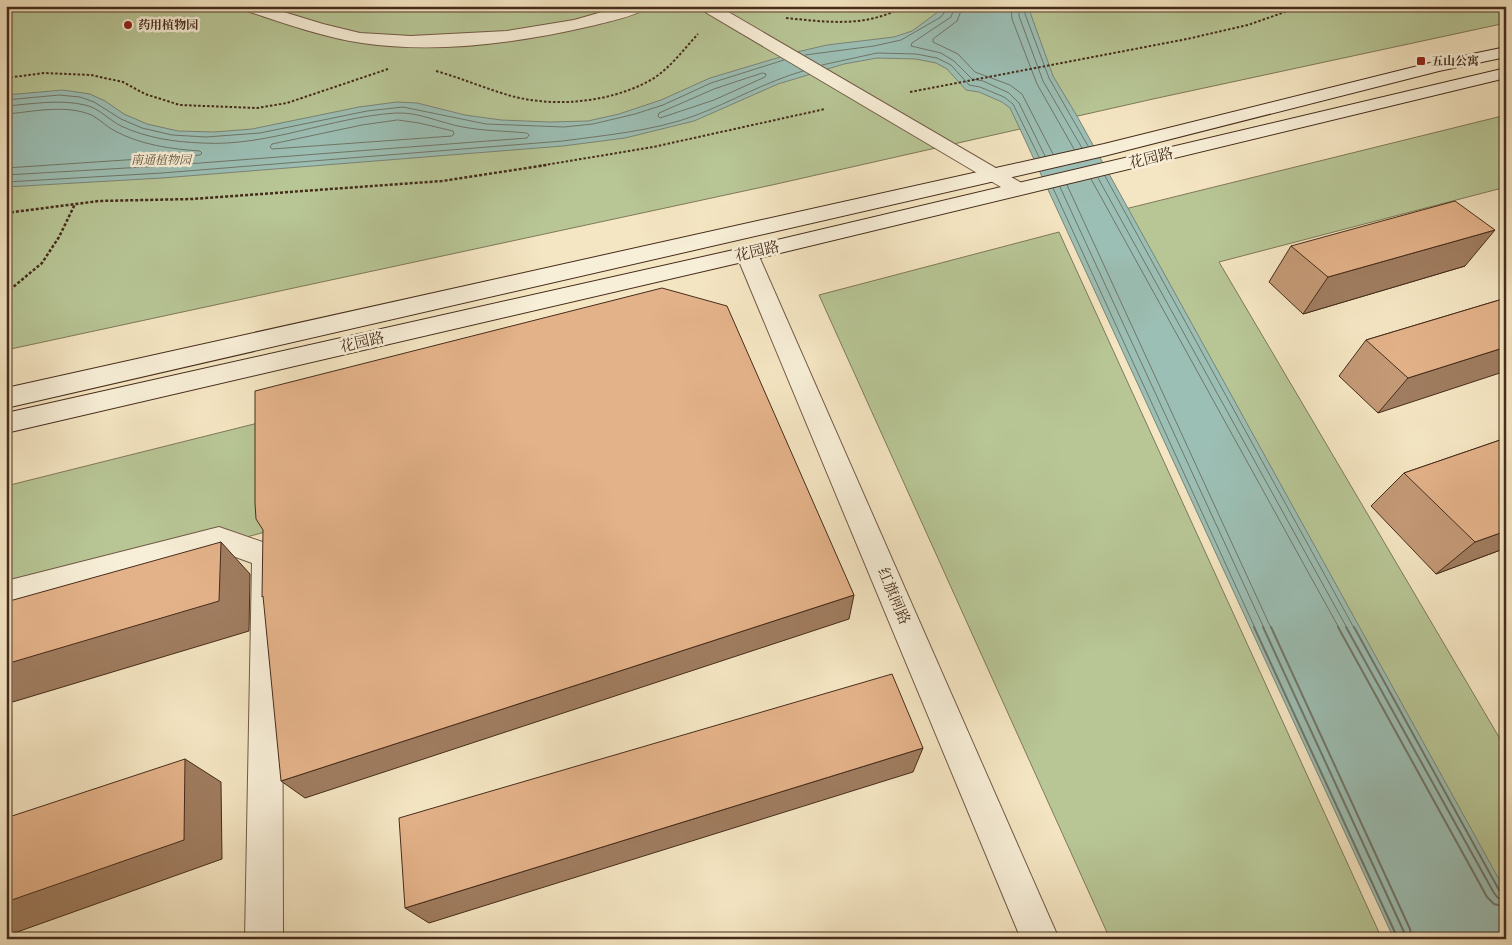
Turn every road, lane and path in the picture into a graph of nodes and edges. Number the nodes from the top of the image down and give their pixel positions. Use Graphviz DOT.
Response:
graph roads {
  1 [pos="247,6"];
  2 [pos="640,6"];
  3 [pos="706,6"];
  4 [pos="904,6"];
  5 [pos="1302,6"];
  6 [pos="729,21"];
  7 [pos="1506,52"];
  8 [pos="389,69"];
  9 [pos="428,70"];
  10 [pos="1506,73"];
  11 [pos="6,78"];
  12 [pos="866,100"];
  13 [pos="992,174"];
  14 [pos="1025,181"];
  15 [pos="75,203"];
  16 [pos="6,213"];
  17 [pos="747,254"];
  18 [pos="6,292"];
  19 [pos="6,398"];
  20 [pos="6,423"];
  21 [pos="6,594"];
  22 [pos="264,939"];
  23 [pos="1040,939"];
  1 -- 2 [label="main road"];
  3 -- 6 [label="main road"];
  4 -- 6 [label="path"];
  5 -- 12 [label="path"];
  6 -- 9 [label="path"];
  6 -- 12 [label="main road"];
  7 -- 14 [label="main road, 花园路"];
  8 -- 11 [label="path"];
  10 -- 14 [label="main road, 花园路"];
  12 -- 13 [label="main road"];
  12 -- 15 [label="path"];
  13 -- 14 [label="main road, 花园路"];
  13 -- 19 [label="main road, 花园路"];
  14 -- 17 [label="main road, 花园路"];
  15 -- 16 [label="path"];
  15 -- 18 [label="path"];
  17 -- 20 [label="main road, 花园路"];
  17 -- 23 [label="main road, 红旗闸路"];
  21 -- 22 [label="main road"];
}
